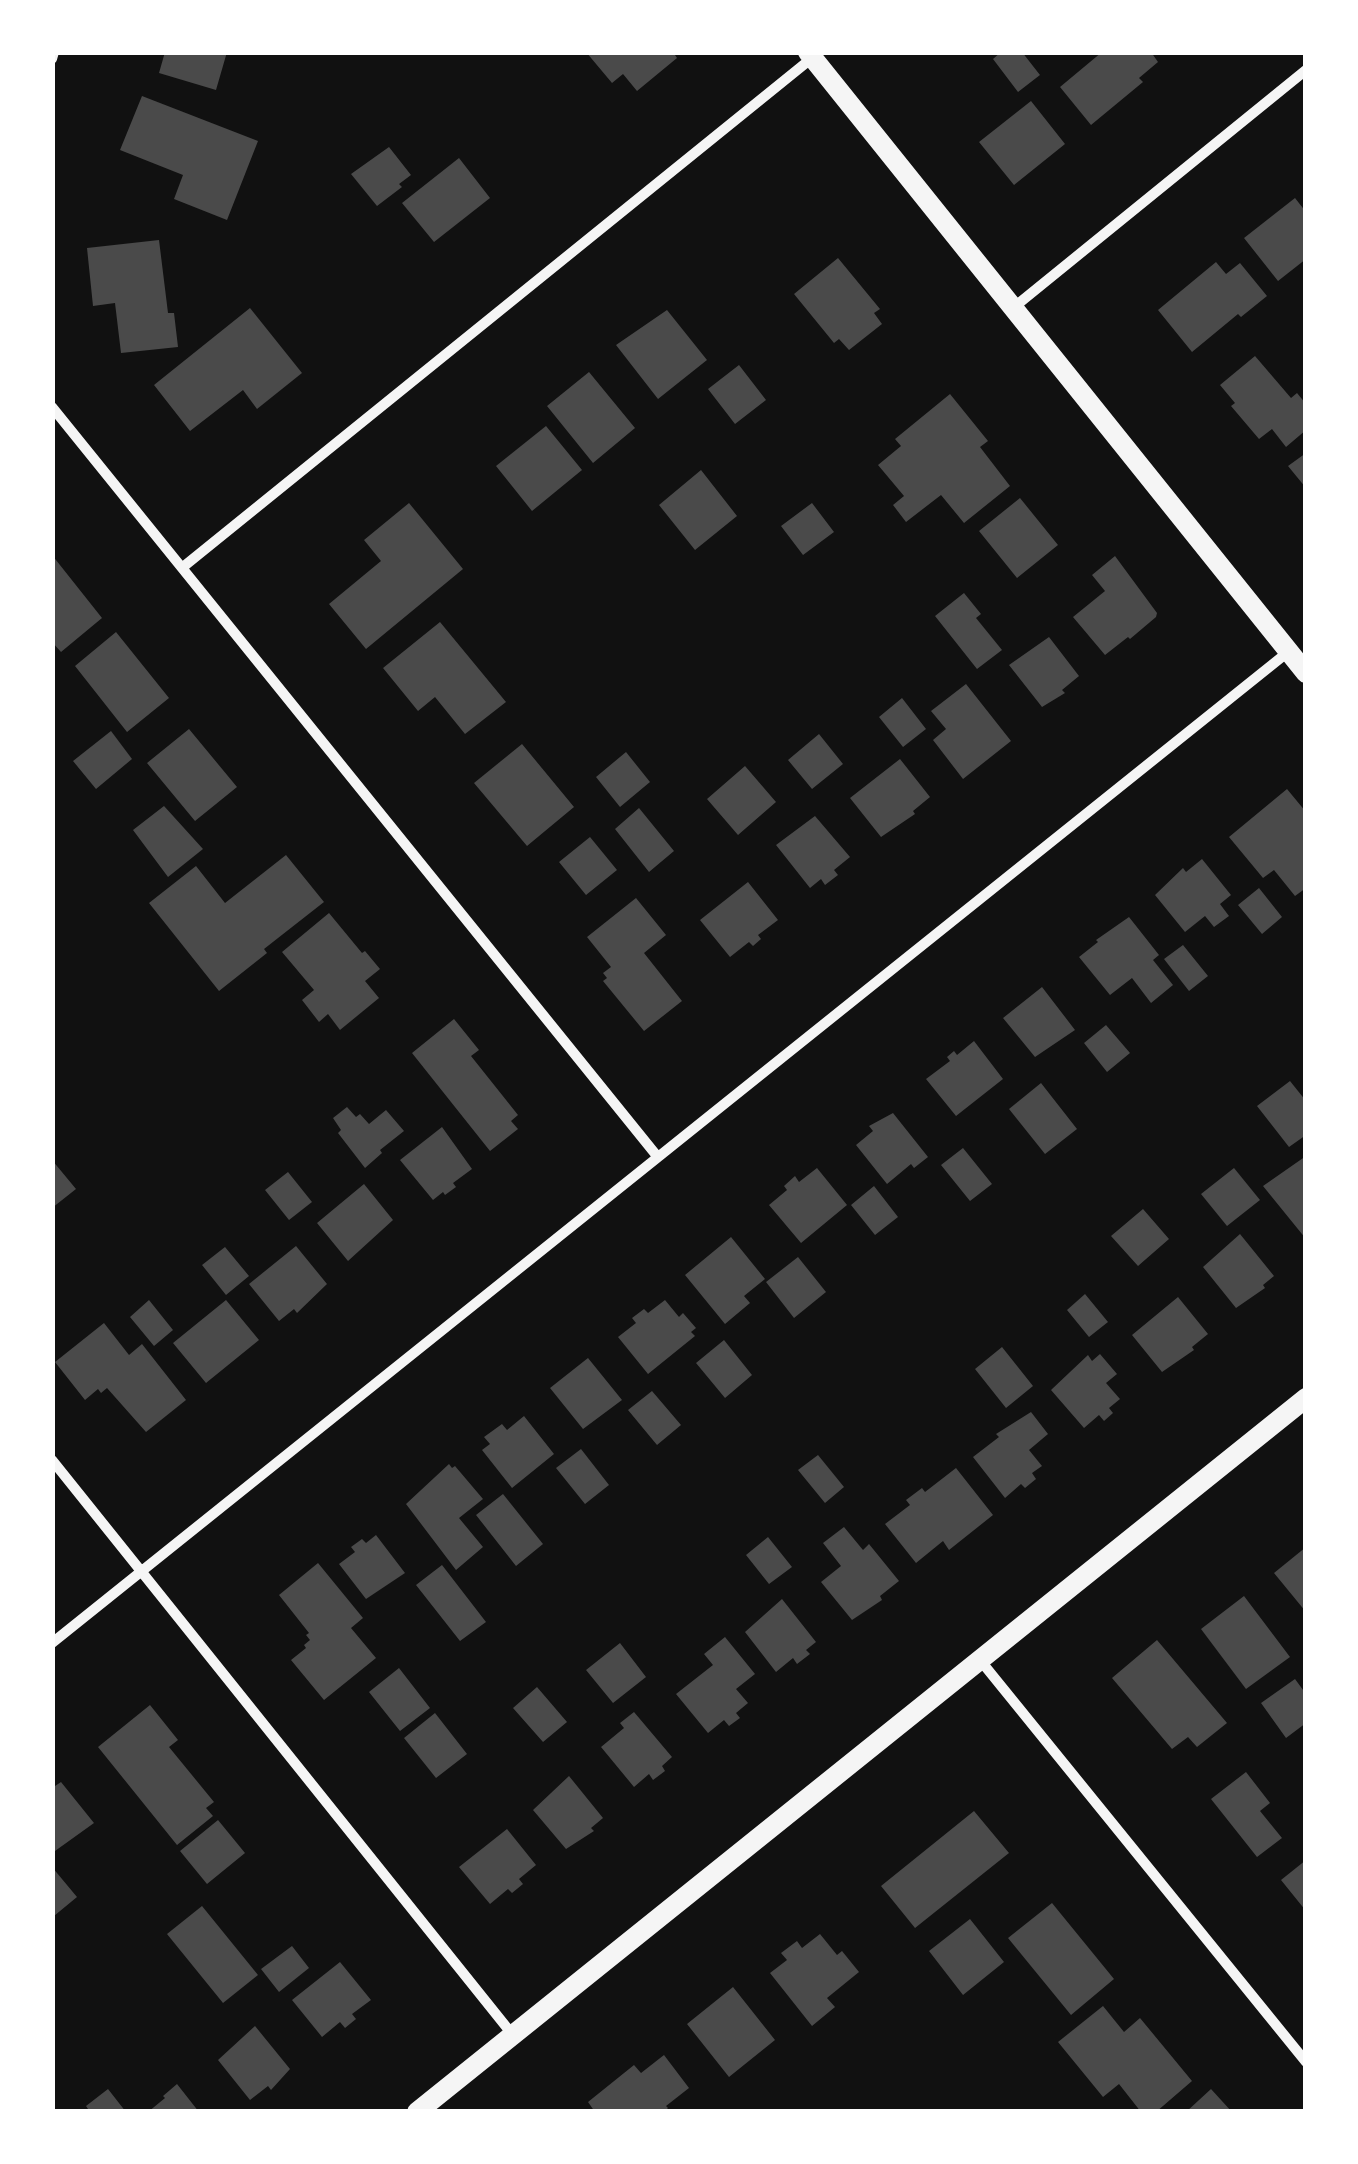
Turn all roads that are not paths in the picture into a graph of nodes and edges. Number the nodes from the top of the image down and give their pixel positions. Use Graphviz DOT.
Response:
graph roads {
  1 [pos="810,55"];
  2 [pos="1306,70"];
  3 [pos="1012,308"];
  4 [pos="52,406"];
  5 [pos="183,567"];
  6 [pos="1288,652"];
  7 [pos="1306,674"];
  8 [pos="657,1156"];
  9 [pos="1306,1398"];
  10 [pos="52,1460"];
  11 [pos="142,1571"];
  12 [pos="52,1642"];
  13 [pos="980,1659"];
  14 [pos="512,2034"];
  15 [pos="1306,2062"];
  16 [pos="417,2112"];
  1 -- 3 [label="main road"];
  1 -- 5 [label="street"];
  2 -- 3 [label="street"];
  3 -- 6 [label="main road"];
  4 -- 5 [label="street"];
  5 -- 8 [label="street"];
  6 -- 7 [label="main road"];
  6 -- 8 [label="street"];
  8 -- 11 [label="street"];
  9 -- 13 [label="main road"];
  10 -- 11 [label="street"];
  11 -- 12 [label="street"];
  11 -- 14 [label="street"];
  13 -- 14 [label="main road"];
  13 -- 15 [label="street"];
  14 -- 16 [label="main road"];
}
